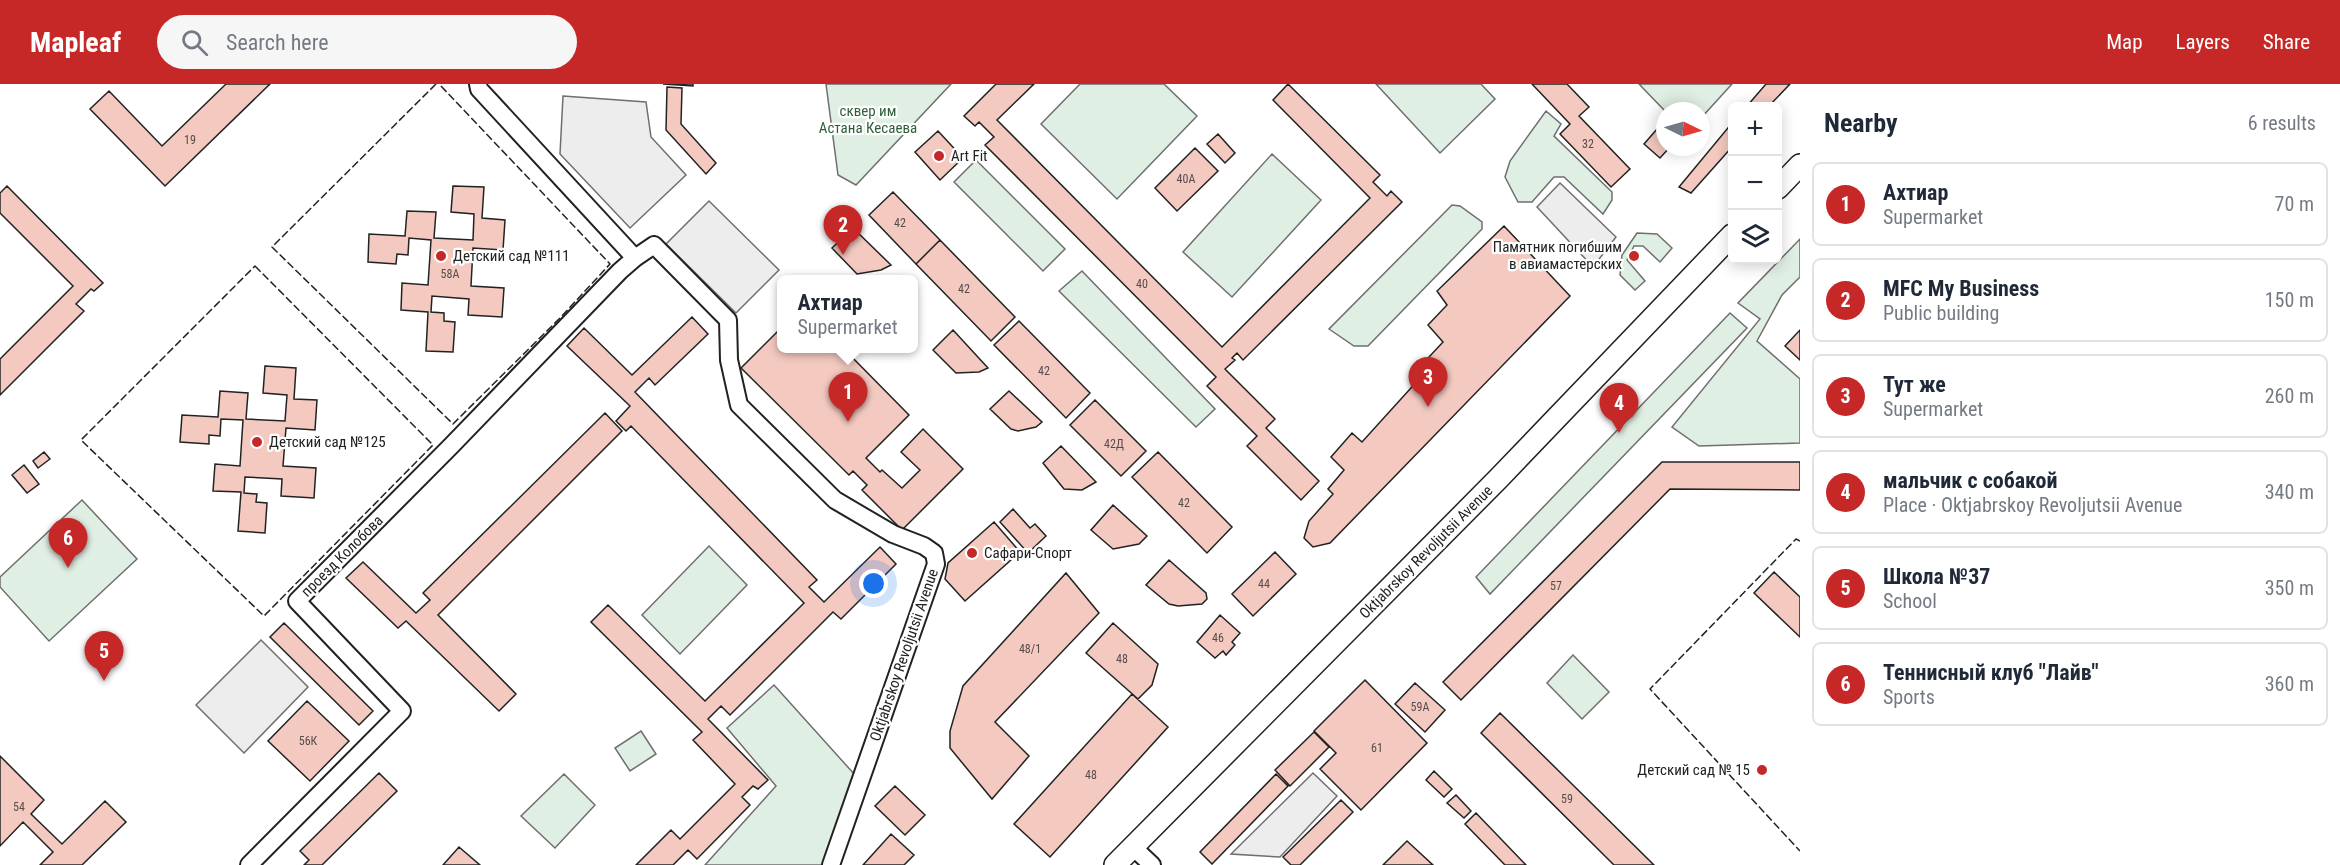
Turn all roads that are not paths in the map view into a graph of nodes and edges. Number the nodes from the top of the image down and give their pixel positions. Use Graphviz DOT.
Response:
graph roads {
  1 [pos="478,84"];
  2 [pos="1800,165"];
  3 [pos="1782,184"];
  4 [pos="1728,239"];
  5 [pos="635,258"];
  6 [pos="1133,847"];
  7 [pos="249,865"];
  8 [pos="831,865"];
  9 [pos="1115,865"];
  10 [pos="1152,865"];
  1 -- 5 [label="street"];
  2 -- 3 [label="main road"];
  4 -- 6 [label="main road, Oktjabrskoy Revoljutsii Avenue"];
  5 -- 7 [label="street, проезд Колобова"];
  5 -- 8 [label="street, Oktjabrskoy Revoljutsii Avenue"];
  6 -- 9 [label="main road, Oktjabrskoy Revoljutsii Avenue"];
  6 -- 10 [label="street"];
}
